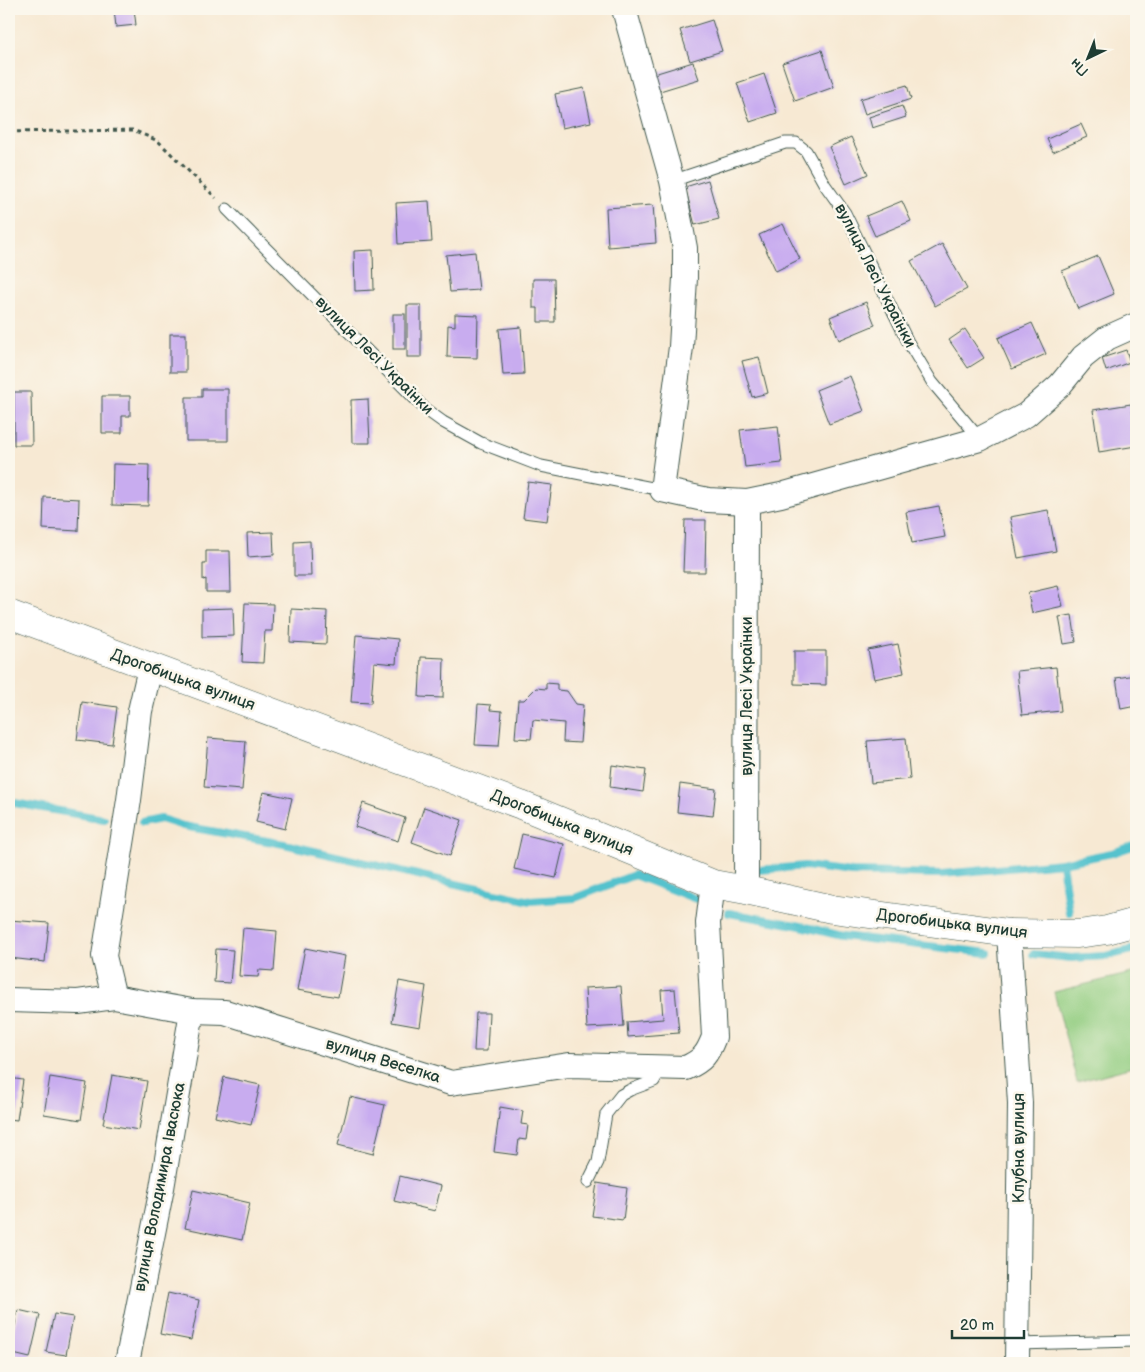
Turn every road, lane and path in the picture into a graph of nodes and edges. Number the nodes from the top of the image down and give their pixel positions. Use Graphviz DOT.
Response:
graph roads {
  1 [pos="624,9"];
  2 [pos="9,132"];
  3 [pos="672,181"];
  4 [pos="227,209"];
  5 [pos="1136,325"];
  6 [pos="980,439"];
  7 [pos="662,490"];
  8 [pos="747,502"];
  9 [pos="9,614"];
  10 [pos="150,668"];
  11 [pos="713,884"];
  12 [pos="746,890"];
  13 [pos="1136,922"];
  14 [pos="1009,933"];
  15 [pos="114,997"];
  16 [pos="9,1000"];
  17 [pos="192,1011"];
  18 [pos="662,1067"];
  19 [pos="588,1182"];
  20 [pos="1136,1341"];
  21 [pos="1017,1354"];
  22 [pos="127,1363"];
  1 -- 3 [label="street"];
  2 -- 4 [label="path"];
  3 -- 6 [label="lane, вулиця Лесі Українки"];
  3 -- 7 [label="street"];
  4 -- 7 [label="lane, вулиця Лесі Українки"];
  5 -- 6 [label="street, вулиця Лесі Українки"];
  6 -- 8 [label="street, вулиця Лесі Українки"];
  7 -- 8 [label="street, вулиця Лесі Українки"];
  8 -- 12 [label="street, вулиця Лесі Українки"];
  9 -- 10 [label="street, Дрогобицька вулиця"];
  10 -- 11 [label="street, Дрогобицька вулиця"];
  10 -- 15 [label="street"];
  11 -- 12 [label="street, Дрогобицька вулиця"];
  11 -- 18 [label="street, вулиця Веселка"];
  12 -- 14 [label="street, Дрогобицька вулиця"];
  13 -- 14 [label="street, Дрогобицька вулиця"];
  14 -- 21 [label="street, Клубна вулиця"];
  15 -- 16 [label="street, вулиця Веселка"];
  15 -- 17 [label="street, вулиця Веселка"];
  17 -- 18 [label="street, вулиця Веселка"];
  17 -- 22 [label="street, вулиця Володимира Івасюка"];
  18 -- 19 [label="lane"];
  20 -- 21 [label="lane"];
}
